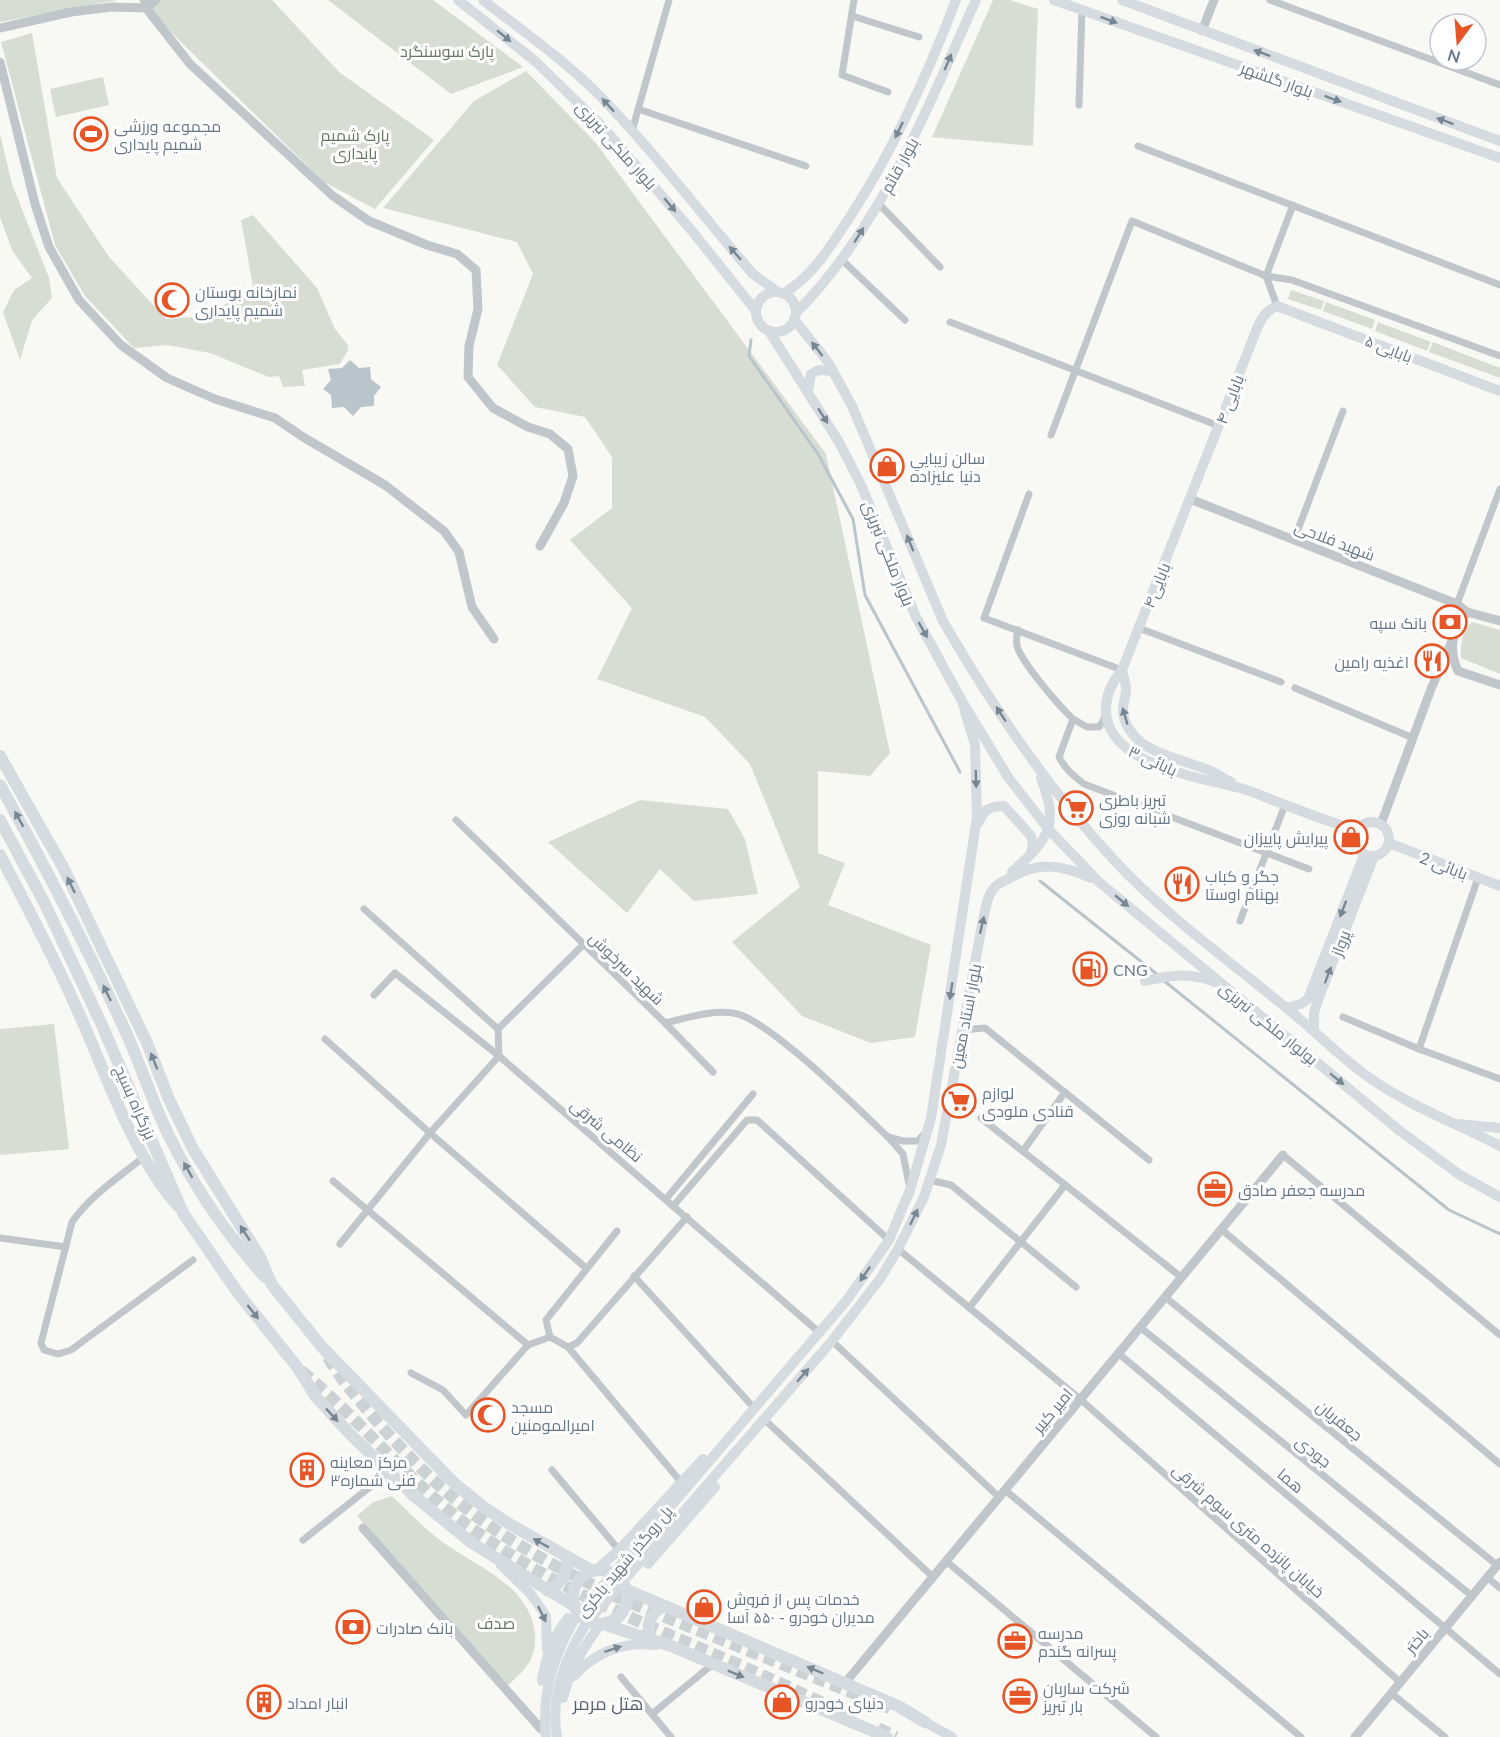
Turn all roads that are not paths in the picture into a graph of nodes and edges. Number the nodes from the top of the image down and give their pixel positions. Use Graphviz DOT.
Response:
graph roads {
  1 [pos="156,0"];
  2 [pos="458,0"];
  3 [pos="483,0"];
  4 [pos="669,0"];
  5 [pos="855,0"];
  6 [pos="976,0"];
  7 [pos="1054,0"];
  8 [pos="1122,0"];
  9 [pos="1214,0"];
  10 [pos="1270,0"];
  11 [pos="954,2"];
  12 [pos="145,4"];
  13 [pos="1082,10"];
  14 [pos="852,16"];
  15 [pos="0,28"];
  16 [pos="1202,31"];
  17 [pos="919,37"];
  18 [pos="0,62"];
  19 [pos="1500,85"];
  20 [pos="888,92"];
  21 [pos="1078,105"];
  22 [pos="638,109"];
  23 [pos="632,130"];
  24 [pos="1500,141"];
  25 [pos="1138,146"];
  26 [pos="1500,158"];
  27 [pos="806,166"];
  28 [pos="878,202"];
  29 [pos="1293,206"];
  30 [pos="842,260"];
  31 [pos="940,267"];
  32 [pos="1266,276"];
  33 [pos="1500,285"];
  34 [pos="780,293"];
  35 [pos="1277,306"];
  36 [pos="756,311"];
  37 [pos="795,316"];
  38 [pos="905,320"];
  39 [pos="950,322"];
  40 [pos="769,331"];
  41 [pos="1500,356"];
  42 [pos="833,371"];
  43 [pos="1075,372"];
  44 [pos="1500,391"];
  45 [pos="808,392"];
  46 [pos="1343,411"];
  47 [pos="1219,426"];
  48 [pos="1051,435"];
  49 [pos="1500,489"];
  50 [pos="1029,494"];
  51 [pos="1190,499"];
  52 [pos="1294,540"];
  53 [pos="540,546"];
  54 [pos="1457,604"];
  55 [pos="1467,612"];
  56 [pos="1500,621"];
  57 [pos="1139,628"];
  58 [pos="1018,630"];
  59 [pos="494,639"];
  60 [pos="1452,641"];
  61 [pos="1122,670"];
  62 [pos="1458,671"];
  63 [pos="1281,682"];
  64 [pos="1500,685"];
  65 [pos="1295,688"];
  66 [pos="1431,689"];
  67 [pos="962,701"];
  68 [pos="1106,713"];
  69 [pos="1073,719"];
  70 [pos="1413,738"];
  71 [pos="0,756"];
  72 [pos="1036,766"];
  73 [pos="0,785"];
  74 [pos="1242,788"];
  75 [pos="1285,805"];
  76 [pos="0,820"];
  77 [pos="456,820"];
  78 [pos="1381,824"];
  79 [pos="974,830"];
  80 [pos="1050,831"];
  81 [pos="1357,831"];
  82 [pos="1389,843"];
  83 [pos="1267,853"];
  84 [pos="1031,854"];
  85 [pos="0,855"];
  86 [pos="1369,856"];
  87 [pos="1309,869"];
  88 [pos="1478,878"];
  89 [pos="1099,882"];
  90 [pos="996,886"];
  91 [pos="1500,886"];
  92 [pos="364,909"];
  93 [pos="1240,921"];
  94 [pos="583,945"];
  95 [pos="1145,981"];
  96 [pos="1228,989"];
  97 [pos="374,995"];
  98 [pos="1287,1008"];
  99 [pos="1343,1017"];
  100 [pos="665,1023"];
  101 [pos="498,1029"];
  102 [pos="962,1030"];
  103 [pos="1314,1031"];
  104 [pos="325,1039"];
  105 [pos="1419,1049"];
  106 [pos="499,1056"];
  107 [pos="713,1072"];
  108 [pos="1500,1078"];
  109 [pos="1065,1092"];
  110 [pos="753,1094"];
  111 [pos="981,1118"];
  112 [pos="1458,1124"];
  113 [pos="1500,1128"];
  114 [pos="928,1130"];
  115 [pos="430,1133"];
  116 [pos="888,1137"];
  117 [pos="1500,1146"];
  118 [pos="1023,1151"];
  119 [pos="1282,1155"];
  120 [pos="144,1157"];
  121 [pos="1149,1160"];
  122 [pos="929,1180"];
  123 [pos="333,1181"];
  124 [pos="1065,1185"];
  125 [pos="910,1190"];
  126 [pos="1500,1197"];
  127 [pos="666,1199"];
  128 [pos="674,1205"];
  129 [pos="368,1211"];
  130 [pos="183,1213"];
  131 [pos="687,1217"];
  132 [pos="1221,1229"];
  133 [pos="617,1231"];
  134 [pos="0,1238"];
  135 [pos="889,1240"];
  136 [pos="1022,1242"];
  137 [pos="340,1244"];
  138 [pos="66,1247"];
  139 [pos="898,1249"];
  140 [pos="193,1260"];
  141 [pos="586,1268"];
  142 [pos="634,1276"];
  143 [pos="1181,1277"];
  144 [pos="272,1285"];
  145 [pos="1076,1287"];
  146 [pos="1165,1297"];
  147 [pos="969,1308"];
  148 [pos="1140,1327"];
  149 [pos="820,1333"];
  150 [pos="1500,1335"];
  151 [pos="550,1336"];
  152 [pos="832,1341"];
  153 [pos="528,1345"];
  154 [pos="568,1347"];
  155 [pos="1118,1353"];
  156 [pos="411,1373"];
  157 [pos="1080,1400"];
  158 [pos="755,1409"];
  159 [pos="765,1420"];
  160 [pos="1500,1464"];
  161 [pos="552,1470"];
  162 [pos="389,1472"];
  163 [pos="681,1482"];
  164 [pos="1002,1493"];
  165 [pos="363,1528"];
  166 [pos="303,1540"];
  167 [pos="619,1550"];
  168 [pos="490,1555"];
  169 [pos="567,1557"];
  170 [pos="946,1561"];
  171 [pos="1499,1563"];
  172 [pos="594,1571"];
  173 [pos="933,1577"];
  174 [pos="1487,1577"];
  175 [pos="625,1588"];
  176 [pos="1500,1588"];
  177 [pos="548,1591"];
  178 [pos="1472,1596"];
  179 [pos="664,1606"];
  180 [pos="575,1607"];
  181 [pos="602,1624"];
  182 [pos="1446,1627"];
  183 [pos="650,1638"];
  184 [pos="671,1646"];
  185 [pos="547,1661"];
  186 [pos="713,1664"];
  187 [pos="1500,1674"];
  188 [pos="621,1677"];
  189 [pos="1401,1682"];
  190 [pos="568,1683"];
  191 [pos="845,1683"];
  192 [pos="1391,1693"];
  193 [pos="652,1714"];
  194 [pos="924,1722"];
  195 [pos="544,1734"];
  196 [pos="558,1737"];
  197 [pos="671,1737"];
  198 [pos="887,1737"];
  199 [pos="952,1737"];
  200 [pos="1156,1737"];
  201 [pos="1301,1737"];
  202 [pos="1355,1737"];
  203 [pos="1445,1737"];
  1 -- 12 [label="street"];
  2 -- 36 [label="main road, بلوار ملکى تبریزى, one-way"];
  23 -- 3 [label="main road, بلوار ملکى تبریزى, one-way"];
  4 -- 22 [label="street"];
  5 -- 14 [label="street"];
  28 -- 6 [label="main road, بلوار قائم, one-way"];
  7 -- 13 [label="main road, بلوار گلشهر"];
  8 -- 16 [label="main road, بلوار گلشهر"];
  9 -- 16 [label="street"];
  10 -- 19 [label="street"];
  11 -- 34 [label="main road, بلوار قائم, one-way"];
  12 -- 15 [label="street"];
  12 -- 53 [label="street"];
  13 -- 21 [label="street"];
  13 -- 26 [label="main road, بلوار گلشهر, one-way"];
  14 -- 17 [label="street"];
  14 -- 20 [label="street"];
  24 -- 16 [label="main road, بلوار گلشهر, one-way"];
  18 -- 59 [label="street"];
  22 -- 23 [label="street"];
  22 -- 27 [label="street"];
  34 -- 23 [label="main road, بلوار ملکى تبریزى, one-way"];
  25 -- 29 [label="street"];
  30 -- 28 [label="main road, بلوار قائم, one-way"];
  28 -- 31 [label="street"];
  29 -- 32 [label="street"];
  29 -- 33 [label="street"];
  30 -- 37 [label="main road, بلوار قائم"];
  30 -- 38 [label="street"];
  32 -- 35 [label="street"];
  32 -- 41 [label="street"];
  32 -- 43 [label="street"];
  34 -- 36 [label="main road"];
  34 -- 37 [label="main road"];
  35 -- 44 [label="main road, ۵ بابایی"];
  35 -- 47 [label="main road, بابایی ۴"];
  36 -- 40 [label="main road"];
  37 -- 40 [label="main road"];
  42 -- 37 [label="main road, بلوار ملکى تبریزى, one-way"];
  39 -- 43 [label="street"];
  40 -- 45 [label="main road, بلوار ملکى تبریزى"];
  42 -- 45 [label="main road"];
  72 -- 42 [label="main road, بلوار ملکى تبریزى, one-way"];
  43 -- 47 [label="street"];
  43 -- 48 [label="street"];
  45 -- 67 [label="main road, بلوار ملکى تبریزى, one-way"];
  46 -- 52 [label="street"];
  47 -- 51 [label="main road, بابایی ۴"];
  49 -- 54 [label="street"];
  50 -- 58 [label="street"];
  51 -- 52 [label="street, شهید فلاحی"];
  51 -- 57 [label="main road, بابایی۴"];
  52 -- 54 [label="street, شهید فلاحی"];
  54 -- 55 [label="street, شهید فلاحی"];
  55 -- 56 [label="street"];
  55 -- 60 [label="street"];
  57 -- 61 [label="main road, بابایی۴"];
  57 -- 63 [label="street"];
  58 -- 61 [label="street"];
  58 -- 69 [label="street"];
  60 -- 62 [label="street"];
  60 -- 66 [label="street"];
  61 -- 68 [label="main road"];
  74 -- 61 [label="main road, بابائی ۳, one-way"];
  62 -- 64 [label="street"];
  62 -- 66 [label="street"];
  65 -- 70 [label="street"];
  66 -- 70 [label="street"];
  67 -- 79 [label="main road, بلوار استاد معین, one-way"];
  67 -- 80 [label="main road, بلوار ملکى تبریزى"];
  68 -- 69 [label="street"];
  68 -- 74 [label="main road, بابائی ۳"];
  69 -- 83 [label="street"];
  70 -- 78 [label="street"];
  144 -- 71 [label="highway, one-way"];
  72 -- 84 [label="main road"];
  72 -- 98 [label="main road, بولوار ملکی تبریزی"];
  144 -- 73 [label="highway, بزرگراه بسیج, one-way"];
  74 -- 75 [label="main road, بابائی ۳"];
  75 -- 81 [label="main road, بابائی ۳"];
  75 -- 83 [label="street"];
  76 -- 130 [label="highway, بزرگراه بسیج"];
  77 -- 94 [label="street, شهید سرخوش"];
  78 -- 81 [label="main road"];
  78 -- 82 [label="main road"];
  79 -- 84 [label="main road"];
  79 -- 114 [label="main road, بلوار استاد معین, one-way"];
  80 -- 89 [label="main road, بولوار ملکی تبریزی"];
  81 -- 86 [label="main road"];
  82 -- 86 [label="main road"];
  82 -- 88 [label="main road, بابائی 2"];
  83 -- 87 [label="street"];
  83 -- 93 [label="street"];
  84 -- 90 [label="main road"];
  85 -- 120 [label="highway"];
  86 -- 98 [label="main road, پرواز, one-way"];
  103 -- 86 [label="main road, پرواز, one-way"];
  88 -- 91 [label="main road, بابائی 2"];
  88 -- 105 [label="street"];
  89 -- 90 [label="main road"];
  89 -- 96 [label="main road, بولوار ملکی تبریزی, one-way"];
  102 -- 90 [label="main road, بلوار استاد معین, one-way"];
  92 -- 101 [label="street"];
  94 -- 100 [label="street, شهید سرخوش"];
  94 -- 101 [label="street"];
  95 -- 96 [label="main road"];
  96 -- 126 [label="main road, بولوار ملکی تبریزی, one-way"];
  97 -- 106 [label="street, نظامی شرقی"];
  98 -- 103 [label="main road, بولوار ملکی تبریزی"];
  99 -- 105 [label="street"];
  100 -- 107 [label="street"];
  100 -- 116 [label="street, شهید سرخوش"];
  101 -- 106 [label="street"];
  102 -- 109 [label="street"];
  102 -- 122 [label="main road, بلوار استاد معین"];
  103 -- 112 [label="main road, بولوار ملکی تبریزی"];
  104 -- 115 [label="street"];
  105 -- 108 [label="street"];
  106 -- 115 [label="street"];
  106 -- 127 [label="street, نظامی شرقی"];
  109 -- 118 [label="street"];
  109 -- 121 [label="street"];
  110 -- 127 [label="street"];
  111 -- 118 [label="street"];
  112 -- 113 [label="main road"];
  112 -- 117 [label="main road, بولوار ملکی تبریزی"];
  114 -- 116 [label="street"];
  114 -- 125 [label="main road, بلوار استاد معین"];
  115 -- 129 [label="street"];
  115 -- 141 [label="street"];
  116 -- 125 [label="street, شهید سرخوش"];
  118 -- 124 [label="street"];
  119 -- 132 [label="street, امیر کبیر"];
  119 -- 150 [label="street"];
  120 -- 130 [label="highway"];
  120 -- 138 [label="street"];
  122 -- 136 [label="street"];
  139 -- 122 [label="main road, بلوار استاد معین, one-way"];
  123 -- 129 [label="street"];
  124 -- 136 [label="street"];
  124 -- 143 [label="street"];
  125 -- 135 [label="main road, بلوار استاد معین"];
  127 -- 128 [label="street, نظامی شرقی"];
  128 -- 131 [label="street, نظامی شرقی"];
  128 -- 135 [label="street"];
  129 -- 137 [label="street"];
  129 -- 153 [label="street"];
  130 -- 162 [label="highway, بزرگراه بسیج, one-way"];
  131 -- 142 [label="street"];
  131 -- 149 [label="street, نظامی شرقی"];
  132 -- 143 [label="street, امیر کبیر"];
  132 -- 160 [label="street"];
  133 -- 141 [label="street"];
  134 -- 138 [label="street"];
  135 -- 149 [label="main road, بلوار استاد معین, one-way"];
  136 -- 145 [label="street"];
  136 -- 147 [label="street"];
  138 -- 140 [label="street"];
  139 -- 147 [label="street, خیابان پانزده متری سوم شرقی"];
  139 -- 152 [label="main road, بلوار استاد معین"];
  141 -- 151 [label="street"];
  142 -- 154 [label="street"];
  142 -- 158 [label="street"];
  143 -- 146 [label="street, امیر کبیر"];
  169 -- 144 [label="highway, one-way"];
  146 -- 148 [label="street, امیر کبیر"];
  146 -- 171 [label="street, جعفریان"];
  147 -- 157 [label="street, خیابان پانزده متری سوم شرقی"];
  148 -- 155 [label="street, امیر کبیر"];
  148 -- 178 [label="street, جودی"];
  149 -- 158 [label="main road, بلوار استاد معین"];
  151 -- 153 [label="street"];
  151 -- 154 [label="street"];
  159 -- 152 [label="main road, بلوار استاد معین, one-way"];
  152 -- 164 [label="street"];
  153 -- 156 [label="street"];
  154 -- 163 [label="street"];
  155 -- 157 [label="street, امیر کبیر"];
  155 -- 182 [label="street, هما"];
  157 -- 164 [label="street, امیر کبیر"];
  157 -- 189 [label="street, خیابان پانزده متری سوم شرقی"];
  158 -- 163 [label="main road"];
  158 -- 195 [label="main road, پل روگذر شهید باکری"];
  159 -- 173 [label="street"];
  159 -- 175 [label="main road"];
  159 -- 196 [label="main road, پل روگذر شهید باکری"];
  161 -- 167 [label="street"];
  162 -- 166 [label="street"];
  162 -- 168 [label="highway, بزرگراه بسیج"];
  163 -- 167 [label="main road"];
  164 -- 170 [label="street, امیر کبیر"];
  164 -- 201 [label="street"];
  165 -- 195 [label="street"];
  167 -- 172 [label="main road"];
  168 -- 177 [label="highway, بزرگراه بسیج"];
  168 -- 185 [label="main road, one-way"];
  169 -- 172 [label="highway"];
  169 -- 177 [label="highway"];
  170 -- 173 [label="street, امیر کبیر"];
  170 -- 200 [label="street"];
  171 -- 174 [label="street, باختر"];
  172 -- 175 [label="highway"];
  172 -- 180 [label="highway"];
  173 -- 191 [label="street, امیر کبیر"];
  174 -- 176 [label="street"];
  174 -- 178 [label="street, باختر"];
  175 -- 179 [label="highway"];
  175 -- 181 [label="highway"];
  177 -- 180 [label="highway, بزرگراه بسیج"];
  178 -- 182 [label="street, باختر"];
  179 -- 183 [label="highway"];
  191 -- 179 [label="highway, one-way"];
  180 -- 181 [label="highway"];
  180 -- 185 [label="main road"];
  181 -- 183 [label="highway"];
  181 -- 190 [label="main road"];
  182 -- 187 [label="street, هما"];
  182 -- 189 [label="street, باختر"];
  183 -- 184 [label="highway"];
  184 -- 186 [label="highway"];
  190 -- 184 [label="main road, one-way"];
  185 -- 195 [label="main road"];
  186 -- 193 [label="street"];
  186 -- 198 [label="highway, one-way"];
  188 -- 193 [label="street"];
  189 -- 192 [label="street, باختر"];
  190 -- 196 [label="main road"];
  191 -- 194 [label="highway"];
  192 -- 202 [label="street, باختر"];
  192 -- 203 [label="street"];
  193 -- 197 [label="street"];
  194 -- 199 [label="main road"];
}
